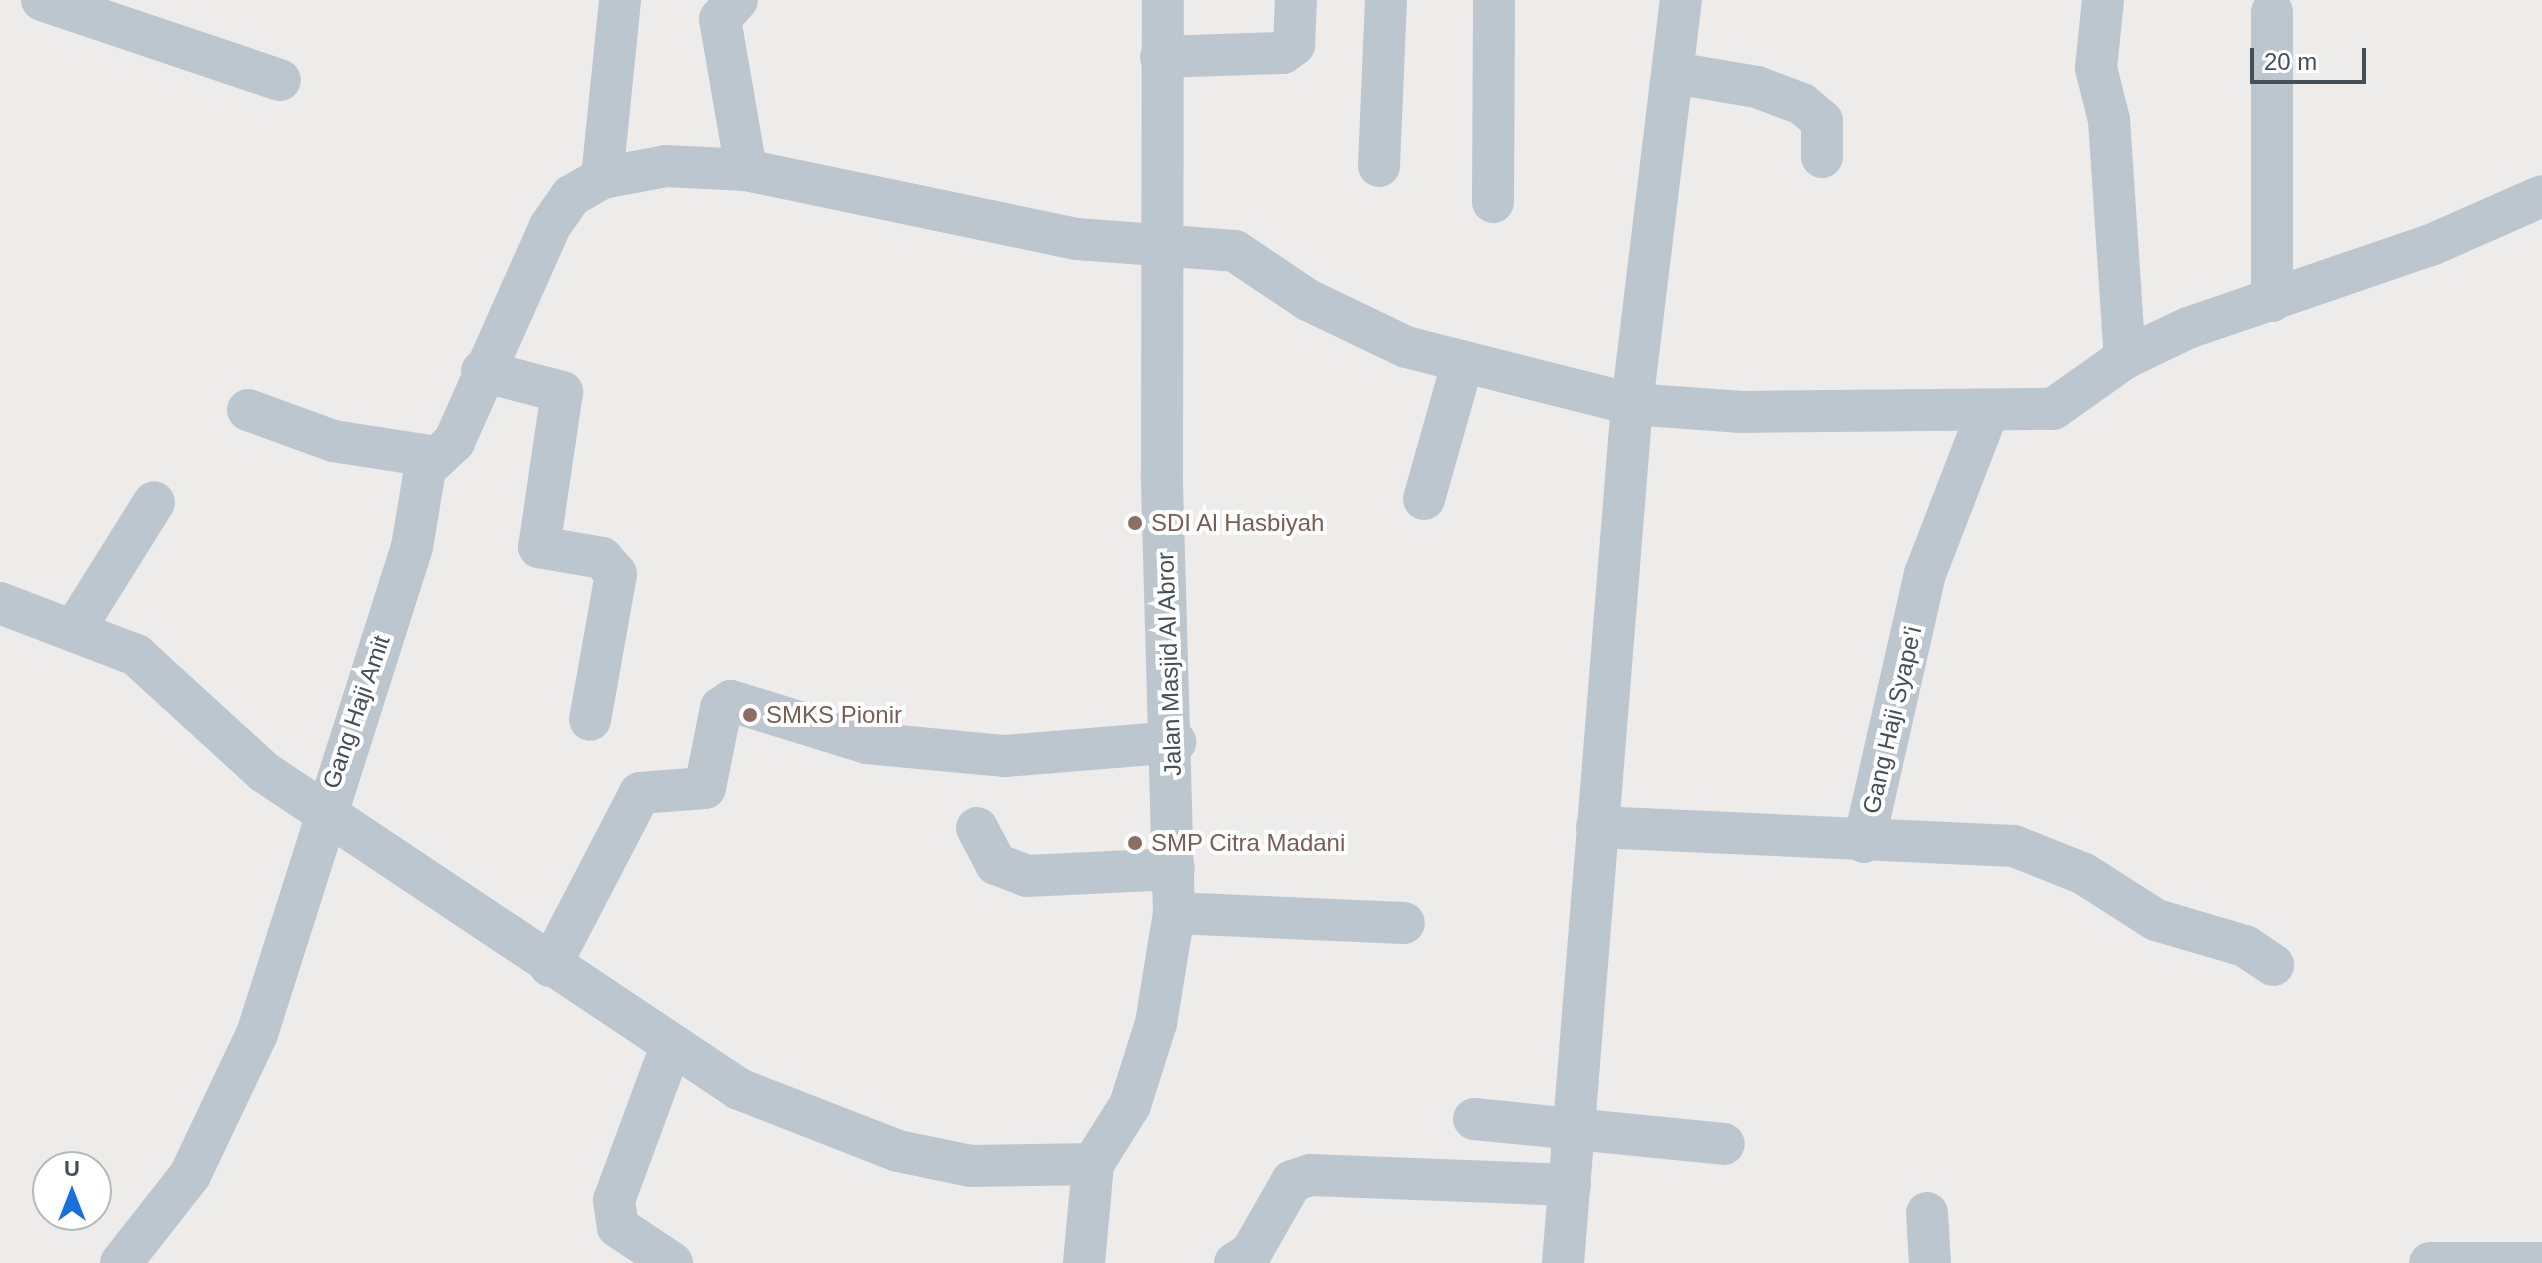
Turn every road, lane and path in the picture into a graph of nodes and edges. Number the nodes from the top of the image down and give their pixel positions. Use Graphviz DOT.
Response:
graph roads {
  1 [pos="42,0"];
  2 [pos="620,0"];
  3 [pos="737,0"];
  4 [pos="1163,0"];
  5 [pos="1296,0"];
  6 [pos="1386,0"];
  7 [pos="1494,0"];
  8 [pos="1681,0"];
  9 [pos="2103,0"];
  10 [pos="2272,12"];
  11 [pos="1161,57"];
  12 [pos="1674,73"];
  13 [pos="280,80"];
  14 [pos="1822,157"];
  15 [pos="1379,166"];
  16 [pos="746,170"];
  17 [pos="602,178"];
  18 [pos="2542,196"];
  19 [pos="1493,202"];
  20 [pos="1163,246"];
  21 [pos="2272,301"];
  22 [pos="2125,358"];
  23 [pos="1463,361"];
  24 [pos="482,371"];
  25 [pos="1632,404"];
  26 [pos="248,410"];
  27 [pos="1987,413"];
  28 [pos="430,456"];
  29 [pos="1424,499"];
  30 [pos="154,502"];
  31 [pos="0,603"];
  32 [pos="76,627"];
  33 [pos="590,720"];
  34 [pos="1175,742"];
  35 [pos="323,811"];
  36 [pos="1597,827"];
  37 [pos="977,828"];
  38 [pos="1864,842"];
  39 [pos="1174,869"];
  40 [pos="1174,913"];
  41 [pos="1404,923"];
  42 [pos="2273,965"];
  43 [pos="550,966"];
  44 [pos="670,1049"];
  45 [pos="1474,1119"];
  46 [pos="1575,1128"];
  47 [pos="1724,1144"];
  48 [pos="1093,1164"];
  49 [pos="1570,1185"];
  50 [pos="1927,1213"];
  51 [pos="2430,1262"];
  52 [pos="121,1263"];
  53 [pos="672,1263"];
  54 [pos="1084,1263"];
  55 [pos="1235,1263"];
  56 [pos="1563,1263"];
  57 [pos="1930,1263"];
  58 [pos="2542,1263"];
  1 -- 13 [label="street"];
  2 -- 17 [label="street"];
  3 -- 16 [label="street"];
  4 -- 11 [label="street, Jalan Masjid Al Abror"];
  5 -- 11 [label="street"];
  6 -- 15 [label="street"];
  7 -- 19 [label="street"];
  8 -- 12 [label="street"];
  9 -- 22 [label="street"];
  10 -- 21 [label="street"];
  11 -- 20 [label="street, Jalan Masjid Al Abror"];
  12 -- 14 [label="street"];
  12 -- 25 [label="street"];
  16 -- 17 [label="street"];
  16 -- 20 [label="street"];
  17 -- 24 [label="street"];
  18 -- 21 [label="street"];
  20 -- 23 [label="street"];
  20 -- 34 [label="street, Jalan Masjid Al Abror"];
  21 -- 22 [label="street"];
  22 -- 27 [label="street"];
  23 -- 25 [label="street"];
  23 -- 29 [label="street"];
  24 -- 28 [label="street"];
  24 -- 33 [label="street"];
  25 -- 27 [label="street"];
  25 -- 36 [label="street"];
  26 -- 28 [label="street"];
  27 -- 38 [label="street, Gang Haji Syape'i"];
  28 -- 35 [label="street, Gang Haji Amit"];
  30 -- 32 [label="street"];
  31 -- 32 [label="street"];
  32 -- 35 [label="street"];
  34 -- 39 [label="street, Jalan Masjid Al Abror"];
  34 -- 43 [label="street"];
  35 -- 43 [label="street"];
  35 -- 52 [label="street, Gang Haji Amit"];
  36 -- 38 [label="street"];
  36 -- 46 [label="street"];
  37 -- 39 [label="street"];
  38 -- 42 [label="street, Gang Haji Syape'i"];
  39 -- 40 [label="street, Jalan Masjid Al Abror"];
  40 -- 41 [label="street"];
  40 -- 48 [label="street, Jalan Masjid Al Abror"];
  43 -- 44 [label="street"];
  44 -- 48 [label="street"];
  44 -- 53 [label="street"];
  45 -- 46 [label="street"];
  46 -- 47 [label="street"];
  46 -- 49 [label="street"];
  48 -- 54 [label="street, Jalan Masjid Al Abror"];
  49 -- 55 [label="street"];
  49 -- 56 [label="street"];
  50 -- 57 [label="street"];
  51 -- 58 [label="street"];
}
